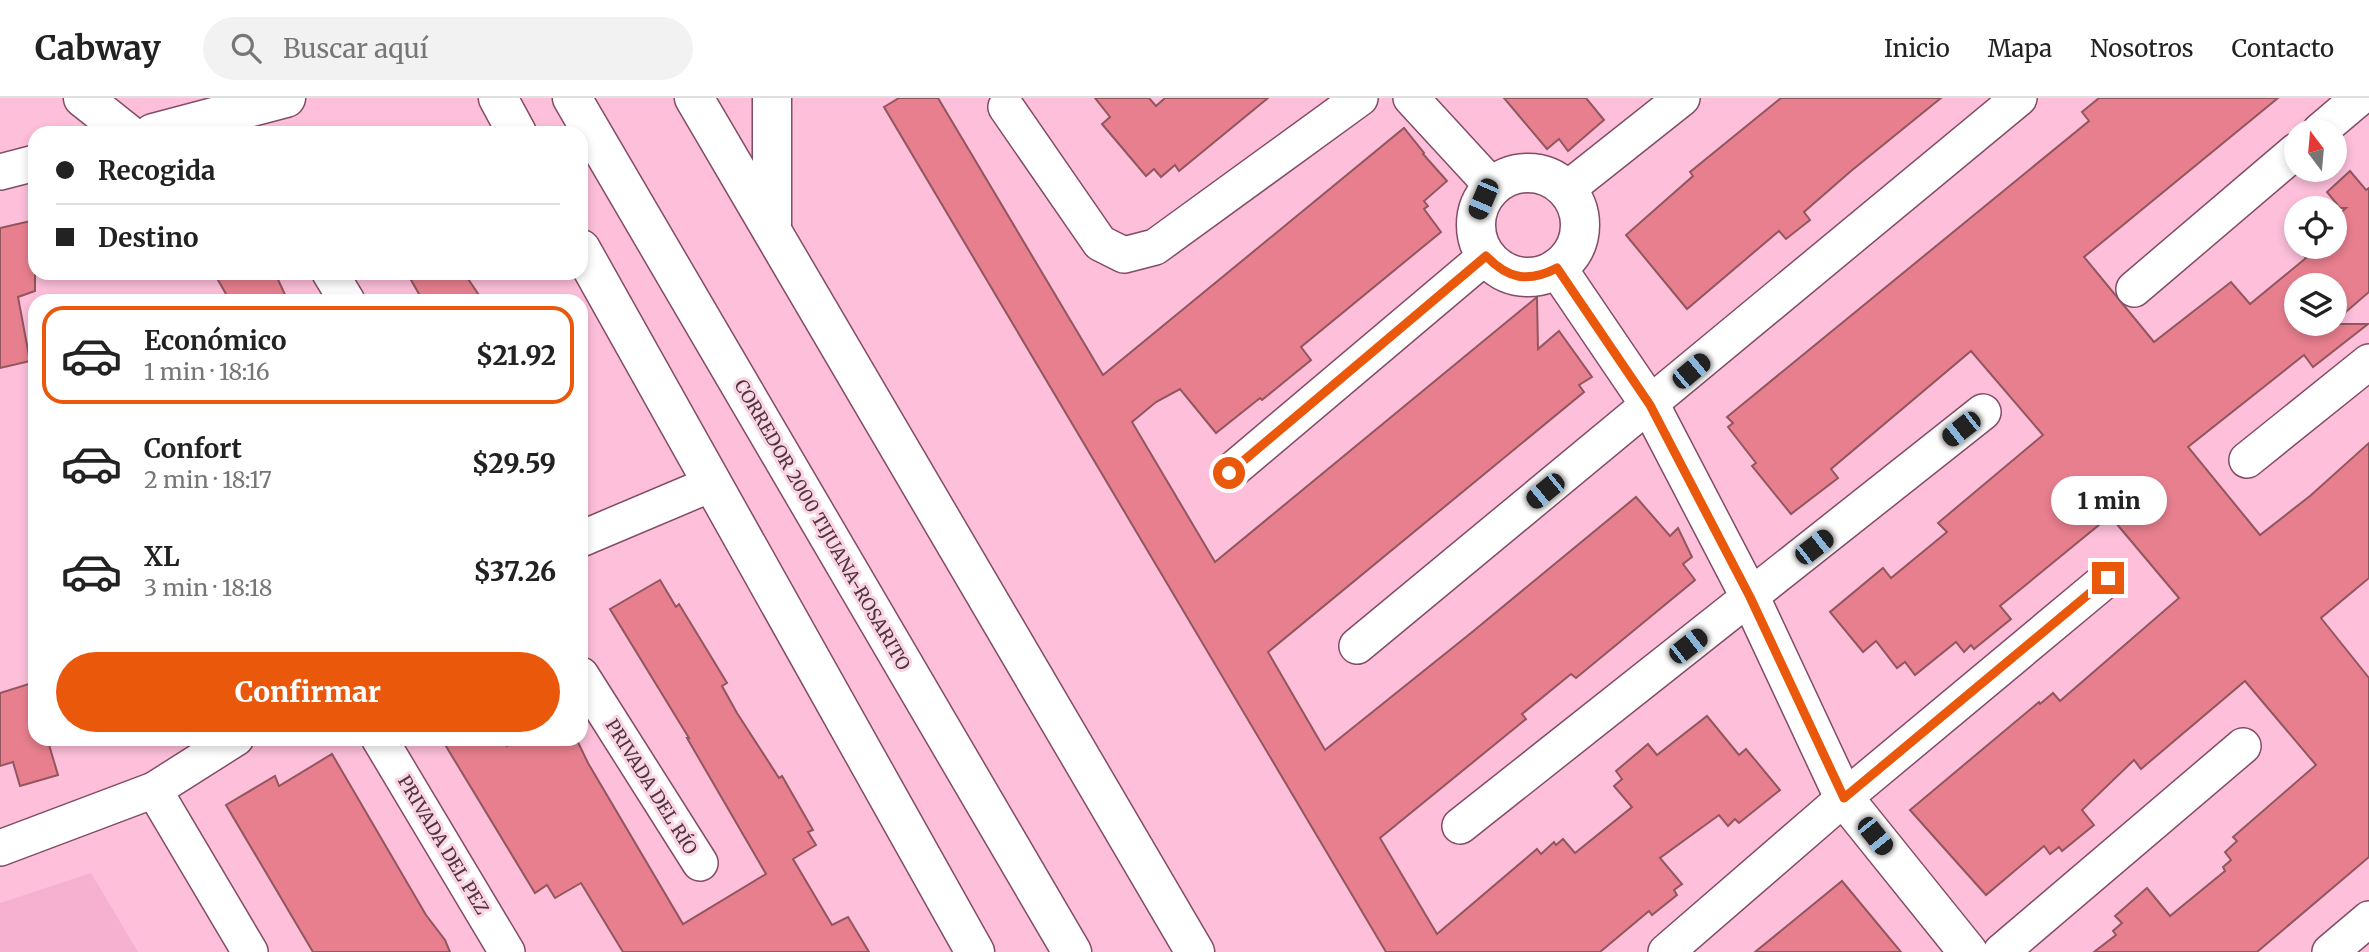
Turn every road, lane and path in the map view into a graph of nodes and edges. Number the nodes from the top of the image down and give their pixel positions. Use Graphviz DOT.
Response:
graph roads {
  1 [pos="83,98"];
  2 [pos="286,98"];
  3 [pos="498,98"];
  4 [pos="572,98"];
  5 [pos="694,98"];
  6 [pos="772,98"];
  7 [pos="1360,98"];
  8 [pos="1411,98"];
  9 [pos="1682,98"];
  10 [pos="2019,98"];
  11 [pos="2361,98"];
  12 [pos="2369,104"];
  13 [pos="1006,107"];
  14 [pos="2335,119"];
  15 [pos="118,126"];
  16 [pos="180,126"];
  17 [pos="513,126"];
  18 [pos="2284,161"];
  19 [pos="28,165"];
  20 [pos="0,172"];
  21 [pos="1493,187"];
  22 [pos="1566,190"];
  23 [pos="772,232"];
  24 [pos="1486,256"];
  25 [pos="588,262"];
  26 [pos="1557,268"];
  27 [pos="2134,289"];
  28 [pos="2369,362"];
  29 [pos="1650,405"];
  30 [pos="1983,412"];
  31 [pos="2247,460"];
  32 [pos="1229,473"];
  33 [pos="711,484"];
  34 [pos="588,536"];
  35 [pos="2108,578"];
  36 [pos="1750,597"];
  37 [pos="1357,646"];
  38 [pos="588,686"];
  39 [pos="223,746"];
  40 [pos="384,746"];
  41 [pos="2243,746"];
  42 [pos="154,790"];
  43 [pos="1844,798"];
  44 [pos="1460,826"];
  45 [pos="0,848"];
  46 [pos="699,863"];
  47 [pos="2369,919"];
  48 [pos="250,952"];
  49 [pos="507,952"];
  50 [pos="975,952"];
  51 [pos="1072,952"];
  52 [pos="1195,952"];
  53 [pos="1666,952"];
  54 [pos="1968,952"];
  55 [pos="2001,952"];
  56 [pos="2330,952"];
  1 -- 15 [label="main road"];
  2 -- 16 [label="main road"];
  3 -- 17 [label="main road"];
  4 -- 51 [label="main road, CORREDOR 2000 TIJUANA-ROSARITO"];
  5 -- 23 [label="main road"];
  6 -- 23 [label="main road"];
  7 -- 13 [label="street"];
  8 -- 21 [label="street"];
  9 -- 22 [label="street"];
  10 -- 29 [label="street"];
  11 -- 12 [label="street"];
  11 -- 14 [label="street"];
  18 -- 27 [label="street"];
  19 -- 20 [label="street"];
  21 -- 22 [label="main road"];
  21 -- 24 [label="main road"];
  22 -- 26 [label="main road"];
  23 -- 52 [label="main road"];
  24 -- 26 [label="main road"];
  24 -- 32 [label="street"];
  25 -- 33 [label="main road"];
  26 -- 29 [label="main road"];
  28 -- 31 [label="street"];
  29 -- 36 [label="main road"];
  29 -- 37 [label="street"];
  30 -- 36 [label="street"];
  33 -- 34 [label="street"];
  33 -- 50 [label="main road"];
  35 -- 43 [label="street"];
  36 -- 43 [label="main road"];
  36 -- 44 [label="street"];
  38 -- 46 [label="street, PRIVADA DEL RÍO"];
  39 -- 42 [label="street"];
  40 -- 49 [label="street, PRIVADA DEL PEZ"];
  41 -- 55 [label="street"];
  42 -- 45 [label="street"];
  42 -- 48 [label="street"];
  43 -- 53 [label="street"];
  43 -- 54 [label="main road"];
  47 -- 56 [label="street"];
}
